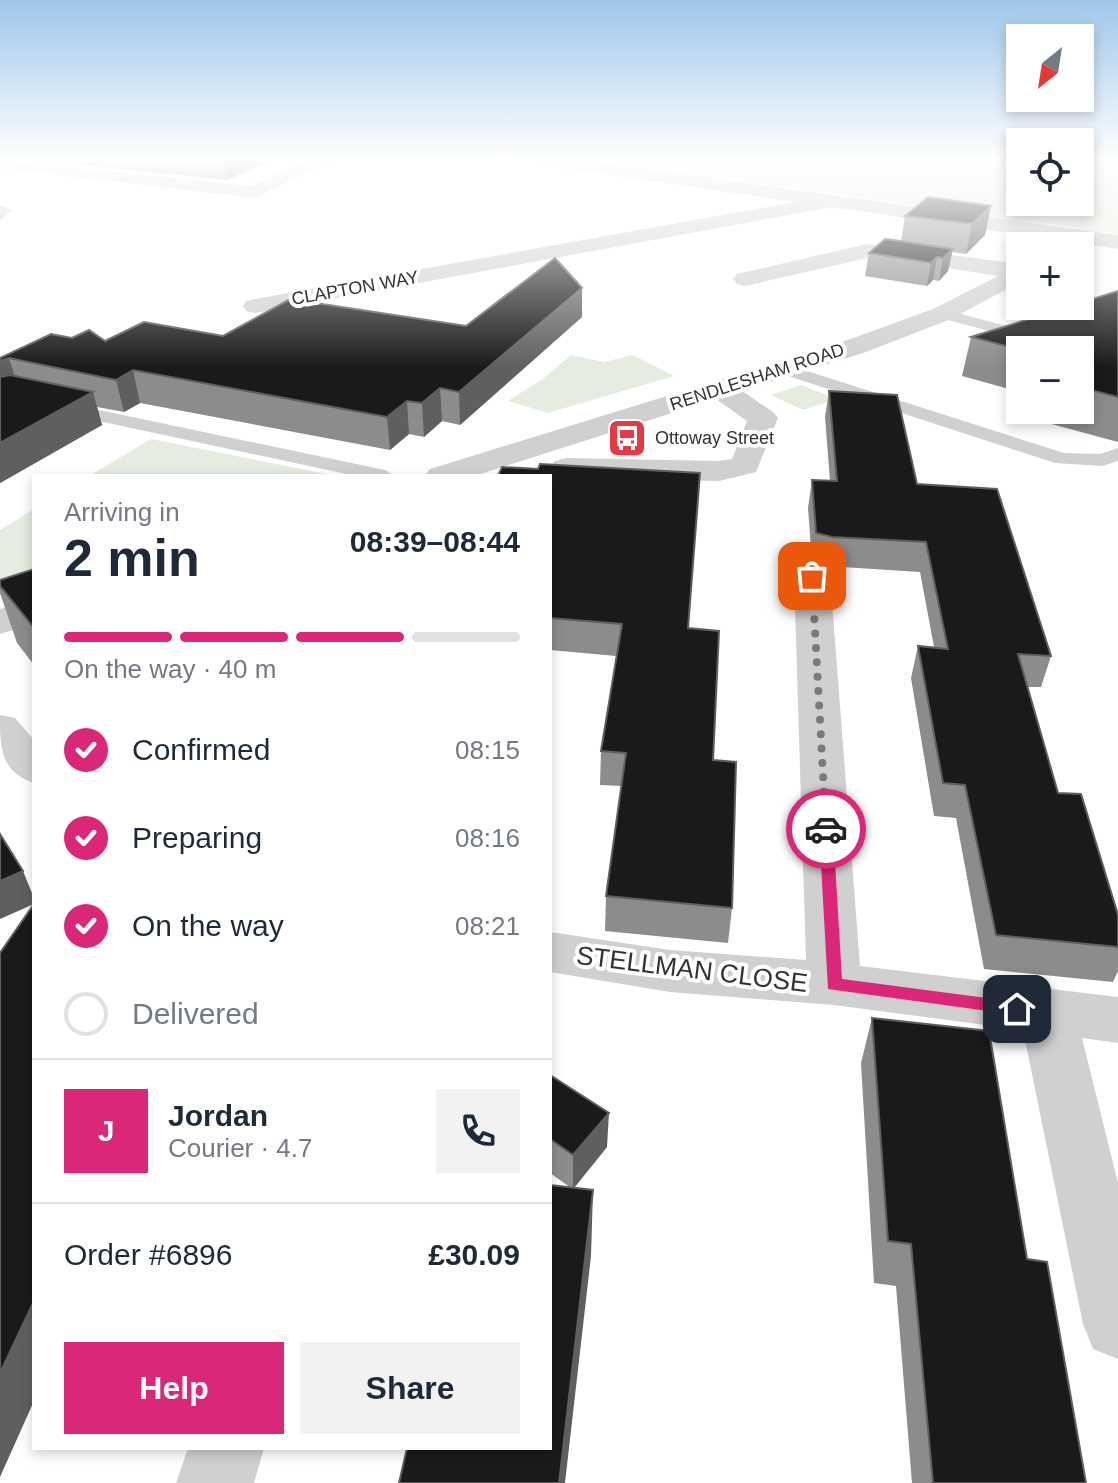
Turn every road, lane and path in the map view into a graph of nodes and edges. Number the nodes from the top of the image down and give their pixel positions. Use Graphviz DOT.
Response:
graph roads {
  1 [pos="678,229"];
  2 [pos="1094,241"];
  3 [pos="1118,242"];
  4 [pos="1006,270"];
  5 [pos="745,279"];
  6 [pos="1006,281"];
  7 [pos="255,306"];
  8 [pos="942,314"];
  9 [pos="996,346"];
  10 [pos="785,369"];
  11 [pos="719,389"];
  12 [pos="0,404"];
  13 [pos="581,434"];
  14 [pos="1118,454"];
  15 [pos="635,467"];
  16 [pos="566,468"];
  17 [pos="376,474"];
  18 [pos="448,474"];
  19 [pos="812,576"];
  20 [pos="32,612"];
  21 [pos="0,622"];
  22 [pos="0,728"];
  23 [pos="32,766"];
  24 [pos="552,952"];
  25 [pos="834,984"];
  26 [pos="1048,1013"];
  27 [pos="1118,1020"];
  28 [pos="1118,1324"];
  29 [pos="225,1450"];
  30 [pos="215,1483"];
  1 -- 7 [label="street, CLAPTON WAY"];
  2 -- 3 [label="street"];
  4 -- 5 [label="street, RENDLESHAM ROAD"];
  6 -- 8 [label="street, RENDLESHAM ROAD"];
  8 -- 9 [label="lane"];
  8 -- 10 [label="street, RENDLESHAM ROAD"];
  10 -- 11 [label="street, RENDLESHAM ROAD"];
  10 -- 14 [label="lane"];
  11 -- 13 [label="street, RENDLESHAM ROAD"];
  11 -- 15 [label="street"];
  12 -- 17 [label="lane"];
  13 -- 15 [label="street"];
  13 -- 18 [label="street, RENDLESHAM ROAD"];
  15 -- 16 [label="street"];
  19 -- 25 [label="street, STELLMAN CLOSE"];
  20 -- 21 [label="street"];
  22 -- 23 [label="street"];
  24 -- 25 [label="street, STELLMAN CLOSE"];
  25 -- 26 [label="street, STELLMAN CLOSE"];
  26 -- 27 [label="street, STELLMAN CLOSE"];
  26 -- 28 [label="street"];
  29 -- 30 [label="street"];
}
